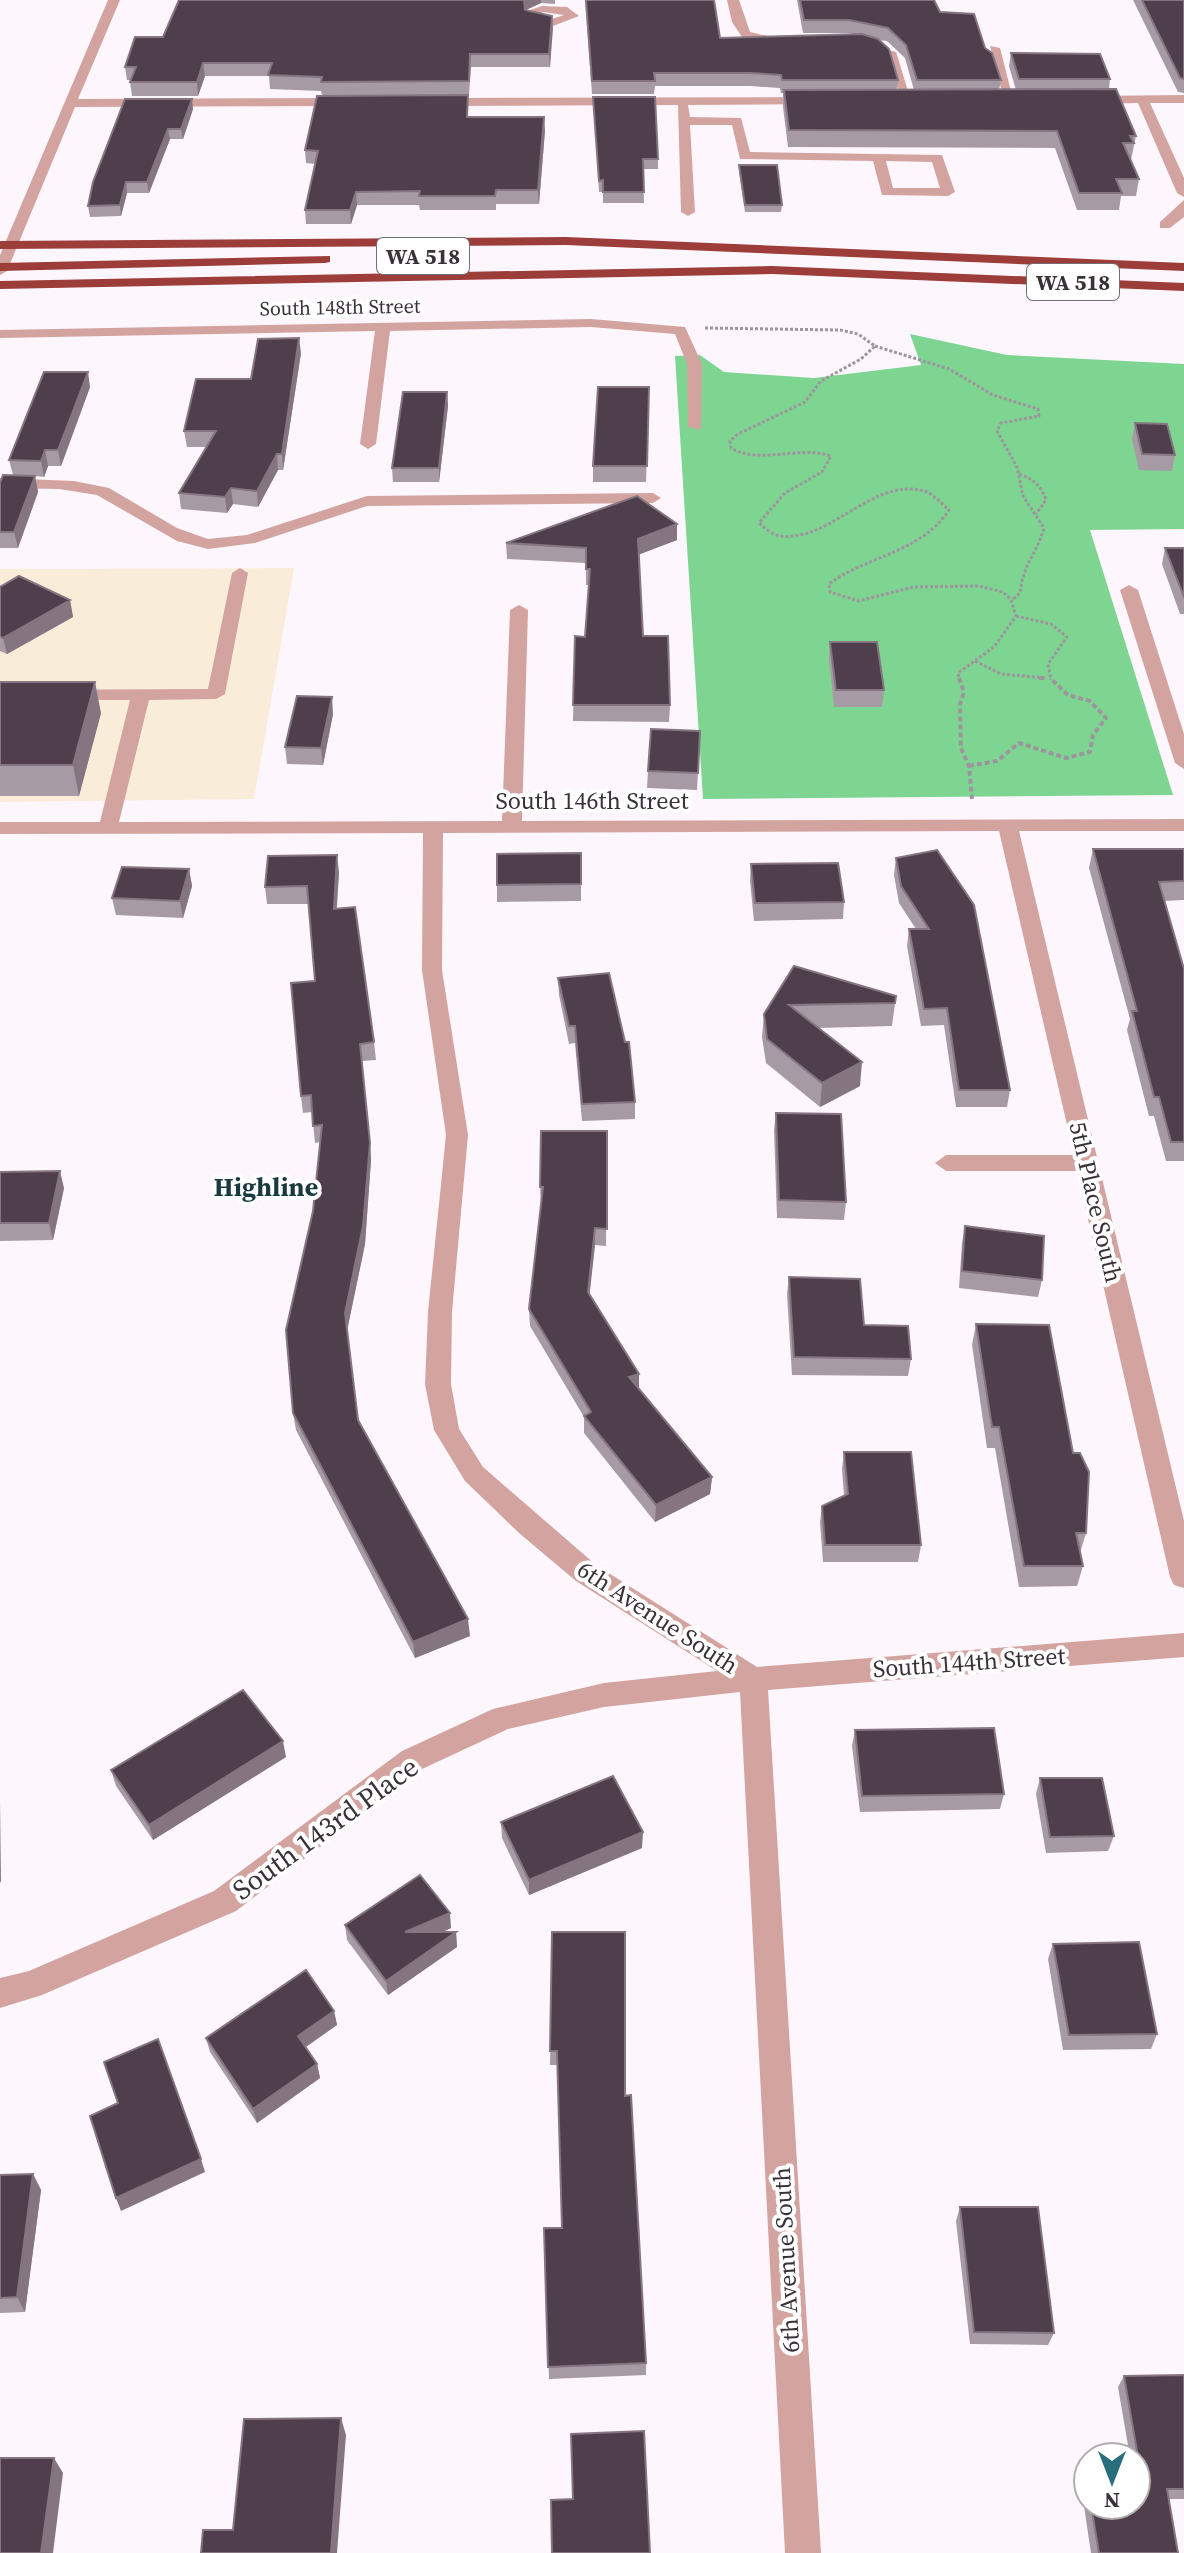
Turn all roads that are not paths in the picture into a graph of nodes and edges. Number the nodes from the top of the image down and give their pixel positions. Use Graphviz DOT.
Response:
graph roads {
  1 [pos="114,0"];
  2 [pos="733,0"];
  3 [pos="803,41"];
  4 [pos="846,42"];
  5 [pos="994,48"];
  6 [pos="1184,99"];
  7 [pos="995,100"];
  8 [pos="1010,100"];
  9 [pos="1024,100"];
  10 [pos="1069,100"];
  11 [pos="1143,100"];
  12 [pos="682,101"];
  13 [pos="833,101"];
  14 [pos="893,101"];
  15 [pos="908,101"];
  16 [pos="922,101"];
  17 [pos="366,102"];
  18 [pos="426,102"];
  19 [pos="69,103"];
  20 [pos="683,121"];
  21 [pos="879,158"];
  22 [pos="1184,193"];
  23 [pos="1184,204"];
  24 [pos="688,212"];
  25 [pos="1165,225"];
  26 [pos="0,245"];
  27 [pos="746,248"];
  28 [pos="352,258"];
  29 [pos="336,259"];
  30 [pos="1184,267"];
  31 [pos="0,269"];
  32 [pos="0,285"];
  33 [pos="1184,287"];
  34 [pos="383,327"];
  35 [pos="0,334"];
  36 [pos="696,427"];
  37 [pos="368,444"];
  38 [pos="0,483"];
  39 [pos="653,498"];
  40 [pos="240,573"];
  41 [pos="1129,590"];
  42 [pos="519,610"];
  43 [pos="141,694"];
  44 [pos="0,695"];
  45 [pos="1184,763"];
  46 [pos="1184,825"];
  47 [pos="433,826"];
  48 [pos="512,826"];
  49 [pos="1008,826"];
  50 [pos="0,828"];
  51 [pos="108,828"];
  52 [pos="946,1163"];
  53 [pos="1087,1163"];
  54 [pos="1184,1577"];
  55 [pos="1184,1645"];
  56 [pos="753,1679"];
  57 [pos="0,1993"];
  58 [pos="803,2553"];
  1 -- 19 [label="street"];
  2 -- 3 [label="street"];
  4 -- 15 [label="street"];
  5 -- 8 [label="street"];
  6 -- 11 [label="street"];
  7 -- 8 [label="street"];
  8 -- 9 [label="street"];
  10 -- 11 [label="street"];
  11 -- 22 [label="street"];
  12 -- 13 [label="street"];
  12 -- 18 [label="street"];
  12 -- 20 [label="street"];
  14 -- 15 [label="street"];
  15 -- 16 [label="street"];
  17 -- 19 [label="street"];
  19 -- 31 [label="street"];
  20 -- 21 [label="street"];
  20 -- 24 [label="street"];
  21 -- 21 [label="street"];
  23 -- 25 [label="street"];
  26 -- 27 [label="highway"];
  27 -- 28 [label="highway, WA 518"];
  27 -- 30 [label="highway, WA 518"];
  29 -- 31 [label="highway"];
  32 -- 33 [label="highway, WA 518"];
  34 -- 35 [label="street, South 148th Street"];
  34 -- 36 [label="street, South 148th Street"];
  34 -- 37 [label="street"];
  38 -- 39 [label="street"];
  40 -- 43 [label="street"];
  41 -- 45 [label="street"];
  42 -- 48 [label="street"];
  43 -- 44 [label="street"];
  43 -- 51 [label="street"];
  46 -- 49 [label="street, South 146th Street"];
  47 -- 48 [label="street, South 146th Street"];
  47 -- 51 [label="street, South 146th Street"];
  47 -- 56 [label="street, 6th Avenue South"];
  48 -- 49 [label="street, South 146th Street"];
  49 -- 53 [label="street, 5th Place South"];
  50 -- 51 [label="street, South 146th Street"];
  52 -- 53 [label="street"];
  53 -- 54 [label="street, 5th Place South"];
  55 -- 56 [label="street, South 144th Street"];
  56 -- 57 [label="street, South 143rd Place"];
  56 -- 58 [label="street, 6th Avenue South"];
}
